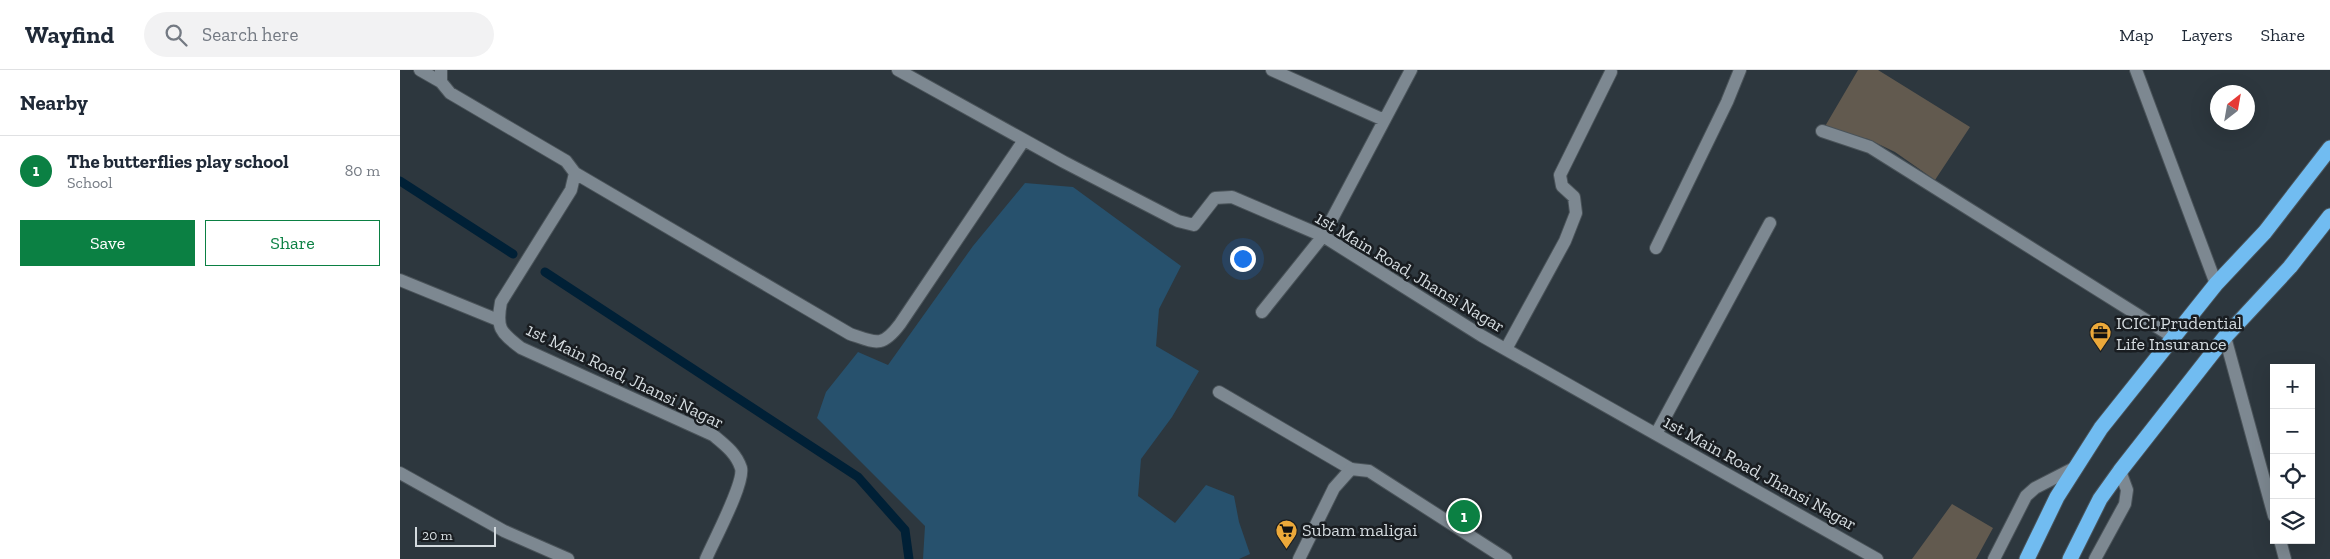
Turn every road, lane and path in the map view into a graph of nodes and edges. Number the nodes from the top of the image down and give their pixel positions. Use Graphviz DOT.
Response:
graph roads {
  1 [pos="420,70"];
  2 [pos="898,70"];
  3 [pos="1272,70"];
  4 [pos="1411,70"];
  5 [pos="1740,70"];
  6 [pos="2136,70"];
  7 [pos="1611,72"];
  8 [pos="441,76"];
  9 [pos="1384,120"];
  10 [pos="1822,131"];
  11 [pos="1024,140"];
  12 [pos="2330,148"];
  13 [pos="575,173"];
  14 [pos="2330,216"];
  15 [pos="1770,223"];
  16 [pos="1323,236"];
  17 [pos="1656,248"];
  18 [pos="400,280"];
  19 [pos="2216,284"];
  20 [pos="1262,312"];
  21 [pos="498,320"];
  22 [pos="2173,337"];
  23 [pos="2225,337"];
  24 [pos="1506,349"];
  25 [pos="1219,392"];
  26 [pos="1656,434"];
  27 [pos="2074,468"];
  28 [pos="1351,469"];
  29 [pos="2120,471"];
  30 [pos="400,473"];
  31 [pos="2270,501"];
  32 [pos="2281,544"];
  33 [pos="568,559"];
  34 [pos="706,559"];
  35 [pos="1299,559"];
  36 [pos="1506,559"];
  37 [pos="1877,559"];
  38 [pos="1994,559"];
  39 [pos="2027,559"];
  40 [pos="2070,559"];
  41 [pos="2095,559"];
  42 [pos="2285,559"];
  1 -- 8 [label="street"];
  2 -- 11 [label="street, 1st Main Road, Jhansi Nagar"];
  3 -- 9 [label="street"];
  4 -- 9 [label="street"];
  5 -- 17 [label="street"];
  6 -- 19 [label="street"];
  7 -- 24 [label="street"];
  8 -- 13 [label="street"];
  9 -- 16 [label="street"];
  10 -- 22 [label="street"];
  11 -- 13 [label="street"];
  11 -- 16 [label="street, 1st Main Road, Jhansi Nagar"];
  12 -- 19 [label="highway"];
  13 -- 21 [label="street"];
  14 -- 23 [label="highway"];
  15 -- 26 [label="street"];
  16 -- 20 [label="street"];
  16 -- 24 [label="street, 1st Main Road, Jhansi Nagar"];
  18 -- 21 [label="street"];
  19 -- 22 [label="highway"];
  21 -- 34 [label="street, 1st Main Road, Jhansi Nagar"];
  22 -- 27 [label="highway"];
  23 -- 29 [label="highway"];
  23 -- 31 [label="street"];
  24 -- 26 [label="street, 1st Main Road, Jhansi Nagar"];
  25 -- 28 [label="street"];
  26 -- 37 [label="street, 1st Main Road, Jhansi Nagar"];
  27 -- 38 [label="street"];
  27 -- 39 [label="highway"];
  28 -- 35 [label="street"];
  28 -- 36 [label="street"];
  29 -- 40 [label="highway"];
  29 -- 41 [label="street"];
  30 -- 33 [label="street"];
  32 -- 42 [label="street"];
}
